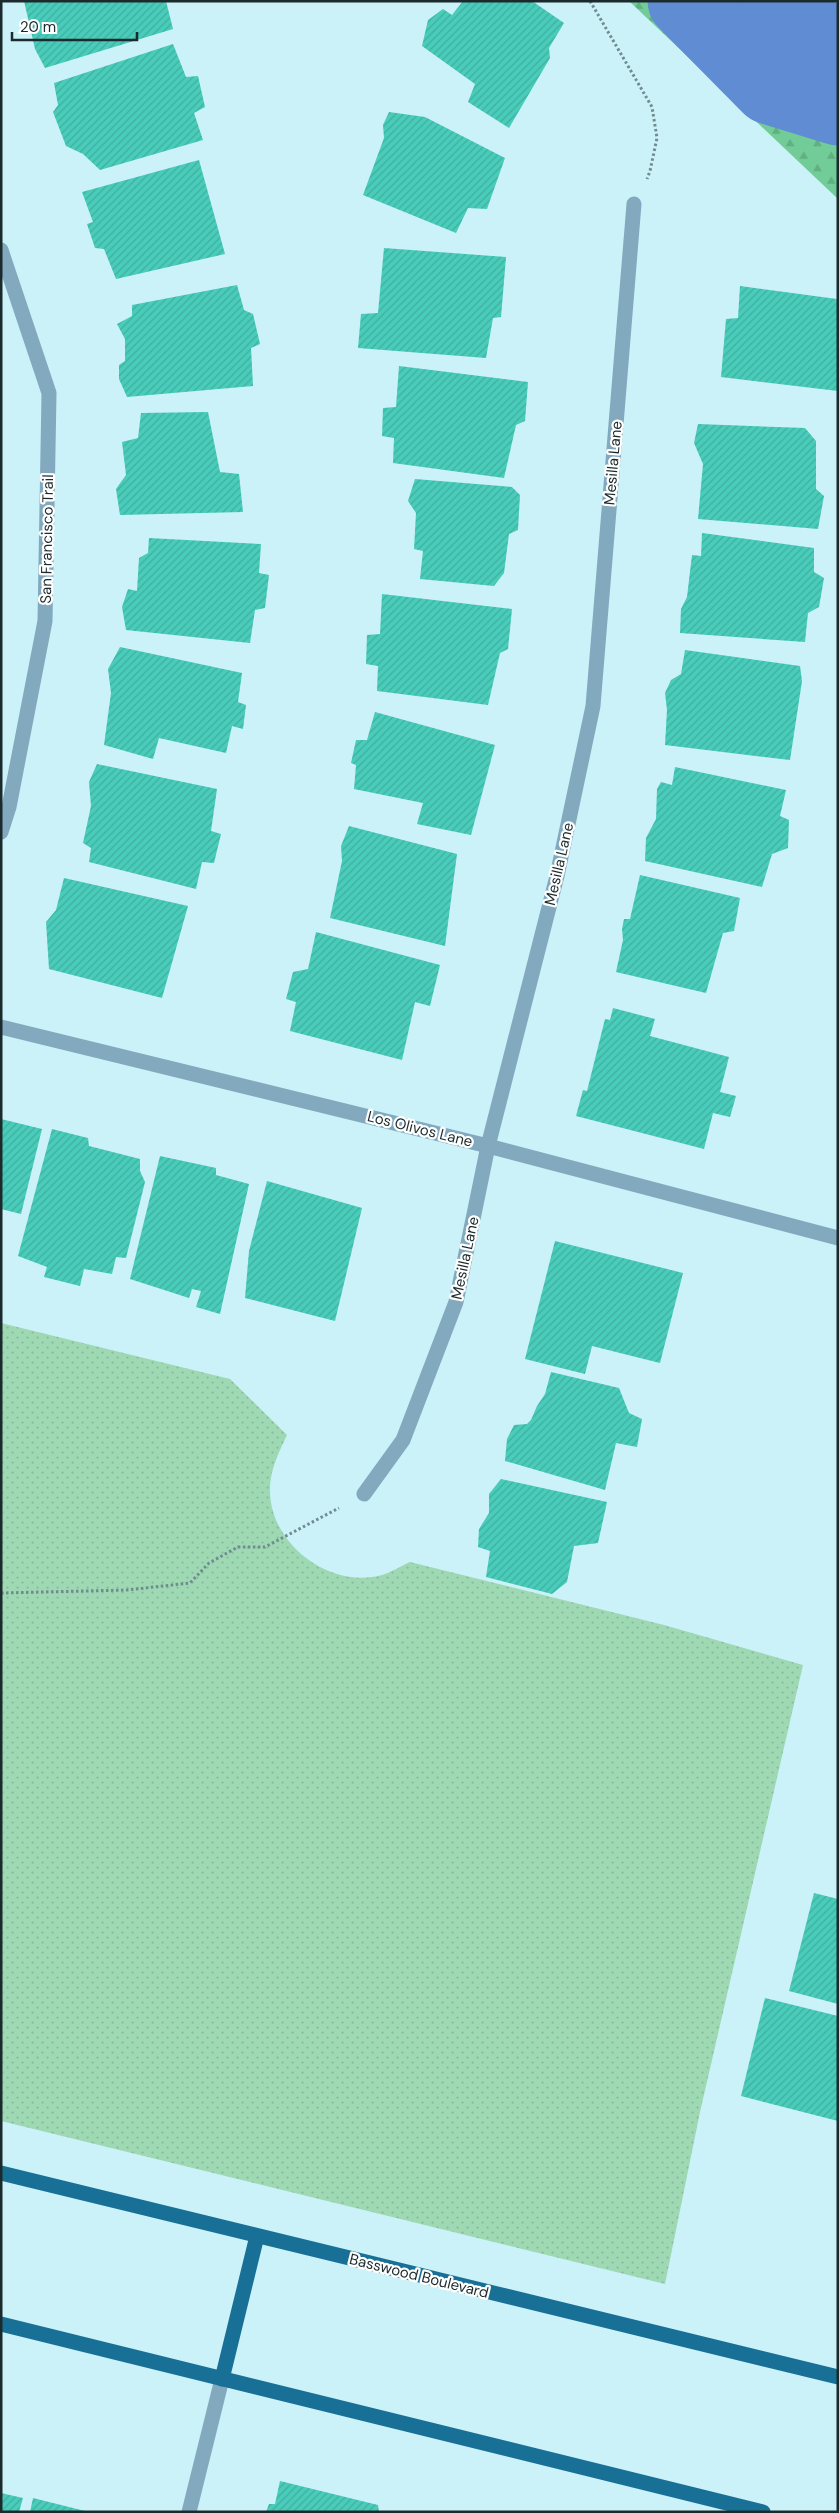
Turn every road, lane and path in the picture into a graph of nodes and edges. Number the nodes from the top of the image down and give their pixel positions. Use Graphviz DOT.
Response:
graph roads {
  1 [pos="590,1"];
  2 [pos="634,204"];
  3 [pos="1,250"];
  4 [pos="5,277"];
  5 [pos="1,832"];
  6 [pos="1,1027"];
  7 [pos="488,1146"];
  8 [pos="838,1238"];
  9 [pos="364,1494"];
  10 [pos="1,1593"];
  11 [pos="1,2173"];
  12 [pos="257,2236"];
  13 [pos="1,2324"];
  14 [pos="838,2377"];
  15 [pos="222,2379"];
  16 [pos="189,2512"];
  17 [pos="763,2512"];
  1 -- 2 [label="path"];
  2 -- 7 [label="street, Mesilla Lane"];
  3 -- 4 [label="street, San Francisco Trail"];
  4 -- 5 [label="street, San Francisco Trail"];
  6 -- 7 [label="street, Los Olivos Lane"];
  7 -- 8 [label="street, Los Olivos Lane"];
  7 -- 9 [label="street, Mesilla Lane"];
  9 -- 10 [label="path"];
  11 -- 12 [label="main road, Basswood Boulevard"];
  12 -- 14 [label="main road, Basswood Boulevard"];
  12 -- 15 [label="main road"];
  13 -- 15 [label="main road"];
  15 -- 16 [label="street"];
  15 -- 17 [label="main road"];
}
